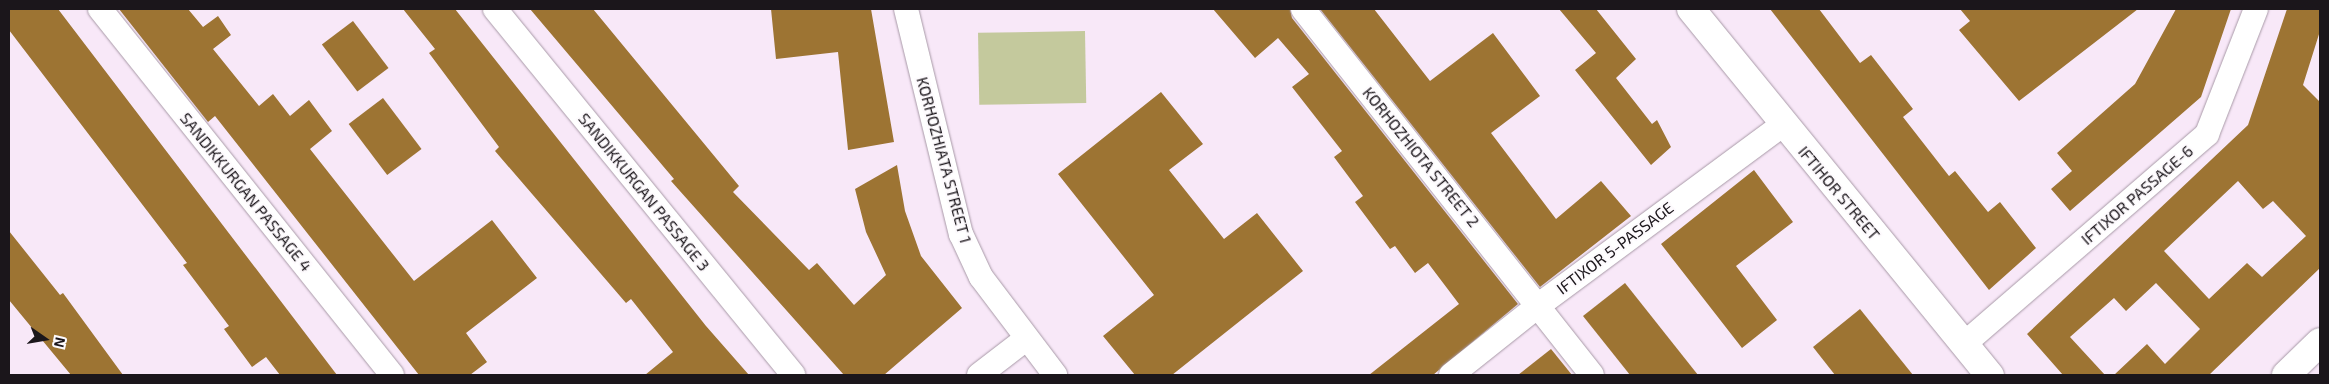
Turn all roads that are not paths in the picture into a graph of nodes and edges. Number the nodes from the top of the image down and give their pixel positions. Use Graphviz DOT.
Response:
graph roads {
  1 [pos="100,9"];
  2 [pos="495,9"];
  3 [pos="906,9"];
  4 [pos="1303,9"];
  5 [pos="1691,9"];
  6 [pos="2256,9"];
  7 [pos="1782,125"];
  8 [pos="1539,305"];
  9 [pos="1026,339"];
  10 [pos="2320,342"];
  11 [pos="1964,344"];
  12 [pos="392,375"];
  13 [pos="793,375"];
  14 [pos="979,375"];
  15 [pos="1055,375"];
  16 [pos="1452,375"];
  17 [pos="1592,375"];
  18 [pos="1990,375"];
  19 [pos="2286,375"];
  1 -- 12 [label="street, SANDIKKURGАN PASSAGE 4"];
  2 -- 13 [label="street, SANDIKKURGAN PASSAGE 3"];
  3 -- 9 [label="street, KORHOZHIАTA STREET 1"];
  4 -- 8 [label="street, KORHOZHIOTA STREET 2"];
  5 -- 7 [label="main road, IFTIHOR STREET"];
  6 -- 11 [label="street, IFTIXOR PASSAGE-6"];
  7 -- 8 [label="street, IFTIXOR 5-PASSAGE"];
  7 -- 11 [label="main road, IFTIHOR STREET"];
  8 -- 16 [label="street, IFTIXOR 5-PASSAGE"];
  8 -- 17 [label="street, KORHOZHIOTA STREET 2"];
  9 -- 14 [label="street"];
  9 -- 15 [label="street, KORHOZHIАTA STREET 1"];
  10 -- 19 [label="main road"];
  11 -- 18 [label="main road, IFTIHOR STREET"];
}
